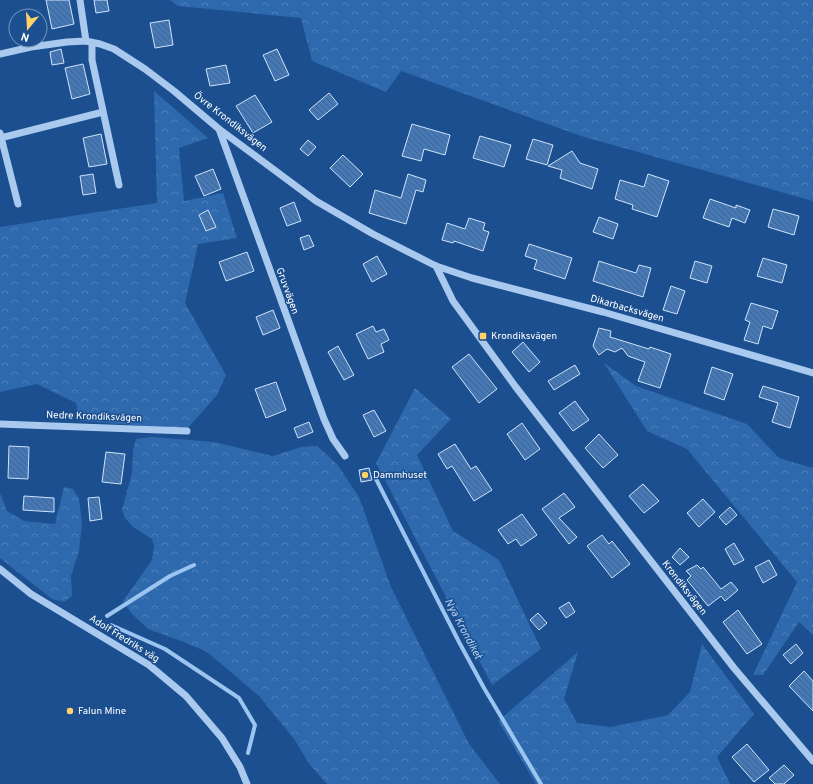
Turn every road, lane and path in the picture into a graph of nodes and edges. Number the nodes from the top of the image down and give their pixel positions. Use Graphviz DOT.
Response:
graph roads {
  1 [pos="80,0"];
  2 [pos="89,42"];
  3 [pos="0,54"];
  4 [pos="103,112"];
  5 [pos="219,129"];
  6 [pos="1,136"];
  7 [pos="119,185"];
  8 [pos="18,204"];
  9 [pos="436,266"];
  10 [pos="813,373"];
  11 [pos="0,424"];
  12 [pos="187,431"];
  13 [pos="345,456"];
  14 [pos="0,569"];
  15 [pos="813,761"];
  16 [pos="248,784"];
  1 -- 2 [label="street"];
  2 -- 3 [label="street, Övre Krondiksvägen"];
  2 -- 4 [label="street"];
  2 -- 5 [label="street, Övre Krondiksvägen"];
  4 -- 6 [label="street"];
  4 -- 7 [label="street"];
  5 -- 9 [label="street, Övre Krondiksvägen"];
  5 -- 13 [label="street, Gruvvägen"];
  6 -- 8 [label="street"];
  9 -- 10 [label="street, Dikarbacksvägen"];
  9 -- 15 [label="street, Krondiksvägen"];
  11 -- 12 [label="street, Nedre Krondiksvägen"];
  14 -- 16 [label="street, Adolf Fredriks väg"];
}
